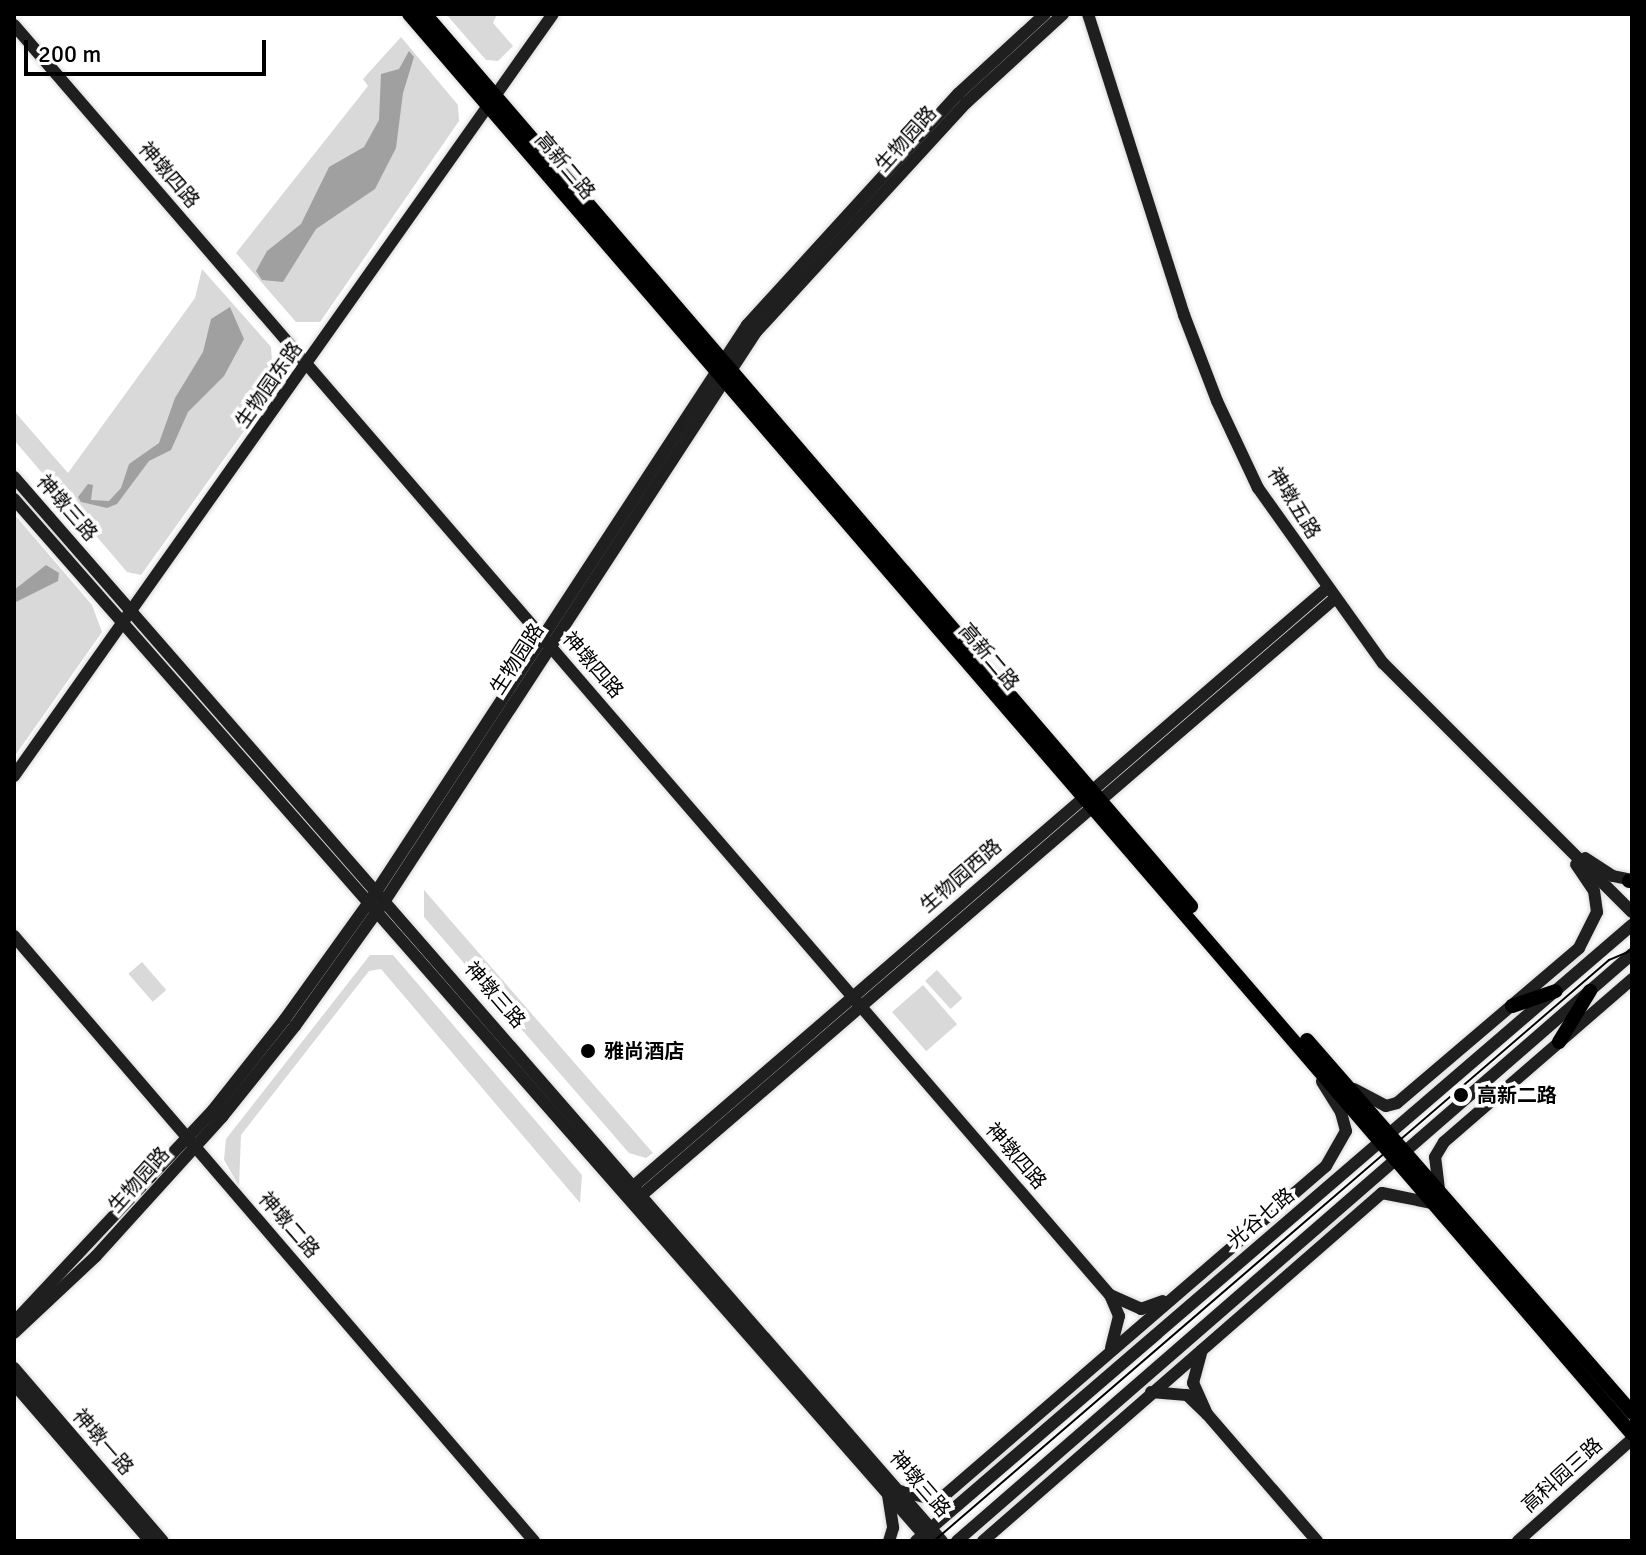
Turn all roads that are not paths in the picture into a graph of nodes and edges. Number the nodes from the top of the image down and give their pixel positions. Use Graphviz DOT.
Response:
graph roads {
  1 [pos="409,14"];
  2 [pos="425,14"];
  3 [pos="553,14"];
  4 [pos="1045,14"];
  5 [pos="1063,14"];
  6 [pos="1088,14"];
  7 [pos="14,25"];
  8 [pos="491,101"];
  9 [pos="307,365"];
  10 [pos="722,370"];
  11 [pos="14,477"];
  12 [pos="14,499"];
  13 [pos="1330,594"];
  14 [pos="131,611"];
  15 [pos="122,622"];
  16 [pos="546,640"];
  17 [pos="14,776"];
  18 [pos="1091,798"];
  19 [pos="1563,844"];
  20 [pos="1631,881"];
  21 [pos="382,894"];
  22 [pos="373,906"];
  23 [pos="1597,912"];
  24 [pos="1632,912"];
  25 [pos="1632,925"];
  26 [pos="14,936"];
  27 [pos="1632,954"];
  28 [pos="1583,967"];
  29 [pos="1632,967"];
  30 [pos="1632,979"];
  31 [pos="1602,980"];
  32 [pos="1556,991"];
  33 [pos="1590,991"];
  34 [pos="856,1000"];
  35 [pos="1512,1006"];
  36 [pos="1559,1042"];
  37 [pos="1297,1043"];
  38 [pos="1337,1074"];
  39 [pos="1520,1075"];
  40 [pos="1477,1090"];
  41 [pos="1428,1102"];
  42 [pos="1397,1103"];
  43 [pos="1453,1111"];
  44 [pos="1346,1131"];
  45 [pos="1385,1138"];
  46 [pos="192,1142"];
  47 [pos="1400,1155"];
  48 [pos="1435,1157"];
  49 [pos="1328,1187"];
  50 [pos="638,1191"];
  51 [pos="1392,1191"];
  52 [pos="1436,1197"];
  53 [pos="627,1200"];
  54 [pos="1309,1203"];
  55 [pos="1342,1206"];
  56 [pos="1260,1223"];
  57 [pos="1263,1276"];
  58 [pos="1110,1295"];
  59 [pos="1177,1295"];
  60 [pos="1238,1317"];
  61 [pos="14,1322"];
  62 [pos="14,1333"];
  63 [pos="1203,1348"];
  64 [pos="1106,1356"];
  65 [pos="14,1368"];
  66 [pos="1081,1377"];
  67 [pos="14,1384"];
  68 [pos="1151,1392"];
  69 [pos="1632,1413"];
  70 [pos="1207,1414"];
  71 [pos="1052,1424"];
  72 [pos="1632,1437"];
  73 [pos="1061,1470"];
  74 [pos="989,1478"];
  75 [pos="1023,1488"];
  76 [pos="893,1491"];
  77 [pos="945,1495"];
  78 [pos="987,1518"];
  79 [pos="925,1536"];
  80 [pos="150,1541"];
  81 [pos="163,1541"];
  82 [pos="534,1541"];
  83 [pos="889,1541"];
  84 [pos="942,1541"];
  85 [pos="957,1541"];
  86 [pos="980,1541"];
  87 [pos="1317,1541"];
  88 [pos="1518,1541"];
  1 -- 8 [label="main road, 高新二路"];
  2 -- 8 [label="main road, 高新二路"];
  3 -- 8 [label="street, 生物园东路"];
  4 -- 10 [label="street, 生物园路"];
  5 -- 10 [label="street, 生物园路"];
  6 -- 13 [label="street, 神墩五路"];
  7 -- 9 [label="street, 神墩四路"];
  8 -- 9 [label="street, 生物园东路"];
  8 -- 10 [label="main road, 高新二路"];
  9 -- 14 [label="street, 生物园东路"];
  9 -- 16 [label="street, 神墩四路"];
  10 -- 16 [label="street, 生物园路"];
  10 -- 18 [label="main road, 高新二路"];
  11 -- 14 [label="street, 神墩三路"];
  12 -- 15 [label="street, 神墩三路"];
  13 -- 18 [label="street, 生物园西路"];
  13 -- 19 [label="street, 神墩五路"];
  14 -- 15 [label="street, 生物园东路"];
  14 -- 21 [label="street, 神墩三路"];
  15 -- 17 [label="street, 生物园东路"];
  15 -- 22 [label="street, 神墩三路"];
  16 -- 21 [label="street, 生物园路"];
  16 -- 34 [label="street, 神墩四路"];
  18 -- 34 [label="street, 生物园西路"];
  18 -- 37 [label="main road, 高新二路"];
  18 -- 38 [label="main road, 高新二路"];
  19 -- 20 [label="street"];
  19 -- 23 [label="street"];
  19 -- 24 [label="street, 神墩五路"];
  21 -- 22 [label="street, 生物园路"];
  21 -- 50 [label="street, 神墩三路"];
  22 -- 46 [label="street, 生物园路"];
  22 -- 53 [label="street, 神墩三路"];
  23 -- 28 [label="street"];
  23 -- 35 [label="street"];
  25 -- 28 [label="street, 光谷七路"];
  26 -- 46 [label="street, 神墩二路"];
  27 -- 31 [label="street"];
  28 -- 32 [label="street, 光谷七路"];
  29 -- 31 [label="street"];
  30 -- 36 [label="street"];
  31 -- 33 [label="street"];
  32 -- 35 [label="main road"];
  32 -- 41 [label="street, 光谷七路"];
  33 -- 36 [label="main road"];
  33 -- 40 [label="street"];
  34 -- 50 [label="street, 生物园西路"];
  34 -- 58 [label="street, 神墩四路"];
  35 -- 42 [label="street"];
  36 -- 39 [label="street"];
  37 -- 44 [label="street"];
  37 -- 45 [label="main road, 高新二路"];
  38 -- 42 [label="street"];
  38 -- 45 [label="main road, 高新二路"];
  39 -- 40 [label="street"];
  39 -- 48 [label="street"];
  40 -- 43 [label="street"];
  41 -- 42 [label="street"];
  41 -- 45 [label="street, 光谷七路"];
  43 -- 47 [label="street"];
  43 -- 48 [label="street"];
  44 -- 49 [label="street"];
  44 -- 56 [label="street"];
  45 -- 47 [label="main road, 高新二路"];
  45 -- 49 [label="street, 光谷七路"];
  46 -- 61 [label="street, 生物园路"];
  46 -- 62 [label="street, 生物园路"];
  46 -- 82 [label="street, 神墩二路"];
  47 -- 52 [label="main road, 高新二路"];
  47 -- 55 [label="street"];
  48 -- 52 [label="street"];
  49 -- 54 [label="street, 光谷七路"];
  50 -- 53 [label="street, 生物园西路"];
  50 -- 76 [label="street, 神墩三路"];
  51 -- 52 [label="street"];
  51 -- 55 [label="street"];
  51 -- 60 [label="street"];
  52 -- 69 [label="main road, 高新二路"];
  52 -- 72 [label="main road, 高新二路"];
  53 -- 76 [label="street, 神墩三路"];
  54 -- 56 [label="street"];
  54 -- 71 [label="street, 光谷七路"];
  55 -- 57 [label="street"];
  56 -- 59 [label="street"];
  57 -- 60 [label="street"];
  57 -- 75 [label="street"];
  58 -- 59 [label="street"];
  58 -- 64 [label="street"];
  59 -- 64 [label="street"];
  60 -- 63 [label="street"];
  63 -- 68 [label="street"];
  63 -- 70 [label="street"];
  64 -- 66 [label="street"];
  65 -- 81 [label="street, 神墩一路"];
  66 -- 71 [label="street"];
  66 -- 77 [label="street"];
  67 -- 80 [label="street, 神墩一路"];
  68 -- 70 [label="street"];
  68 -- 73 [label="street"];
  70 -- 87 [label="street"];
  71 -- 74 [label="street, 光谷七路"];
  72 -- 88 [label="street, 高科园三路"];
  73 -- 75 [label="street"];
  73 -- 86 [label="street"];
  74 -- 77 [label="street"];
  74 -- 79 [label="street, 光谷七路"];
  75 -- 78 [label="street"];
  76 -- 77 [label="street"];
  76 -- 79 [label="street, 神墩三路"];
  76 -- 83 [label="street"];
  78 -- 85 [label="street"];
  78 -- 86 [label="street"];
  79 -- 84 [label="street, 神墩三路"];
}
